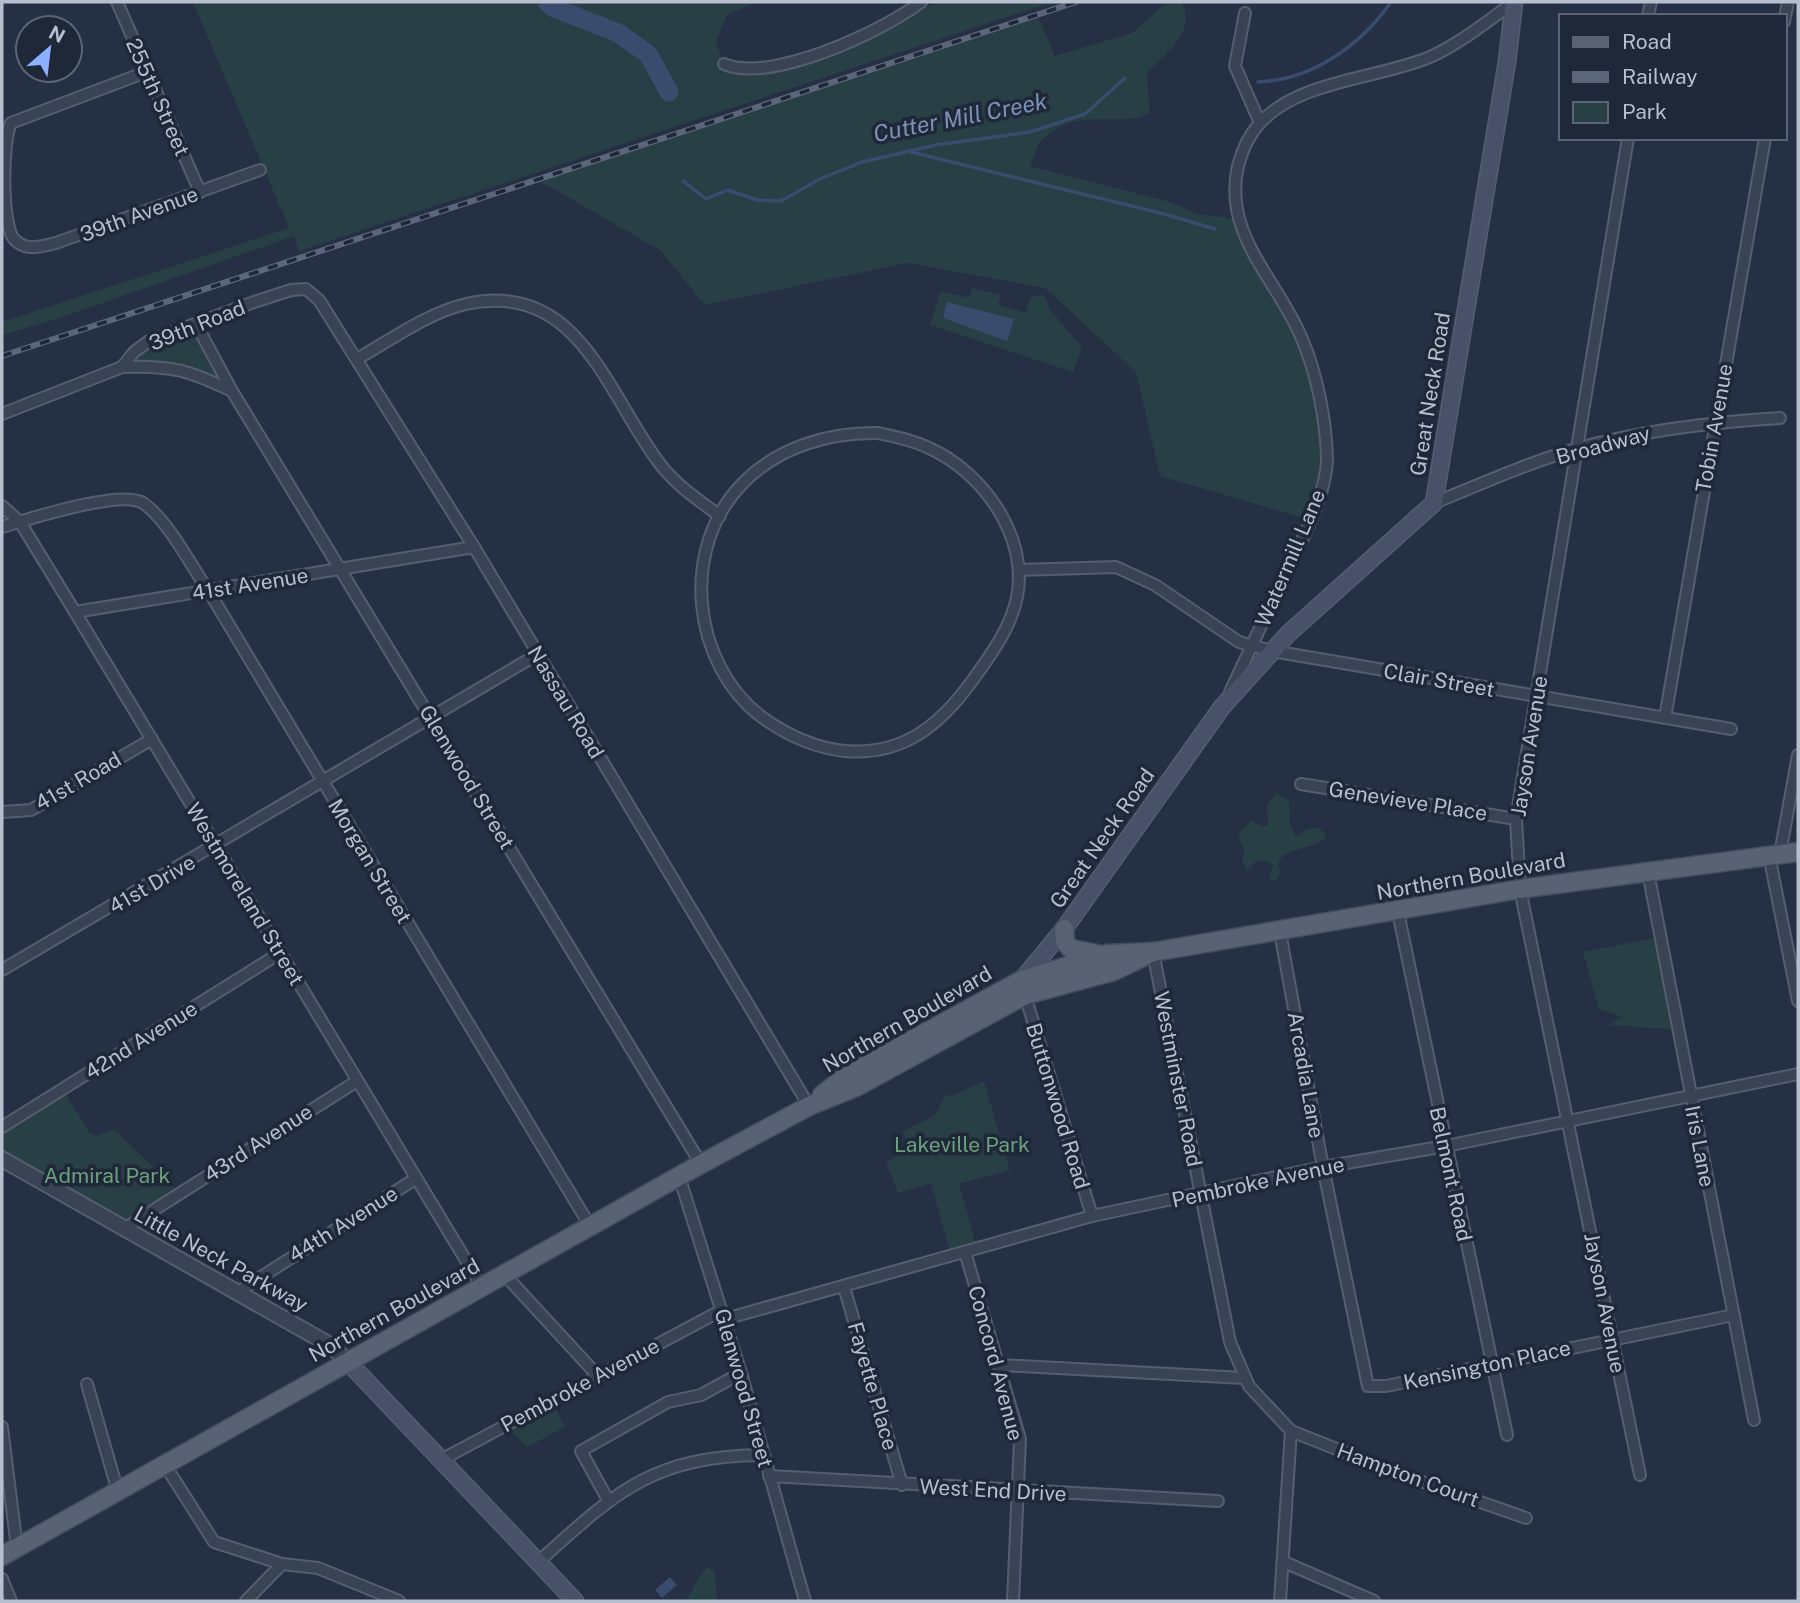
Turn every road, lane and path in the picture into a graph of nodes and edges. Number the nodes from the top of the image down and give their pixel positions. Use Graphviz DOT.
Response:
graph roads {
  1 [pos="117,2"];
  2 [pos="921,2"];
  3 [pos="1514,2"];
  4 [pos="1245,13"];
  5 [pos="724,64"];
  6 [pos="146,72"];
  7 [pos="1260,123"];
  8 [pos="1628,140"];
  9 [pos="1765,140"];
  10 [pos="260,170"];
  11 [pos="200,192"];
  12 [pos="319,300"];
  13 [pos="196,324"];
  14 [pos="357,359"];
  15 [pos="122,367"];
  16 [pos="232,391"];
  17 [pos="2,414"];
  18 [pos="1780,418"];
  19 [pos="1715,421"];
  20 [pos="1577,449"];
  21 [pos="1434,503"];
  22 [pos="2,506"];
  23 [pos="720,516"];
  24 [pos="20,522"];
  25 [pos="2,527"];
  26 [pos="474,547"];
  27 [pos="341,569"];
  28 [pos="1019,570"];
  29 [pos="208,590"];
  30 [pos="75,612"];
  31 [pos="1252,647"];
  32 [pos="1272,651"];
  33 [pos="538,654"];
  34 [pos="1536,696"];
  35 [pos="1222,707"];
  36 [pos="430,718"];
  37 [pos="1665,718"];
  38 [pos="1731,729"];
  39 [pos="152,739"];
  40 [pos="1798,755"];
  41 [pos="323,782"];
  42 [pos="1301,784"];
  43 [pos="2,812"];
  44 [pos="1516,819"];
  45 [pos="216,846"];
  46 [pos="1798,852"];
  47 [pos="1774,854"];
  48 [pos="1648,872"];
  49 [pos="1520,889"];
  50 [pos="1398,912"];
  51 [pos="1064,929"];
  52 [pos="1280,932"];
  53 [pos="1153,952"];
  54 [pos="281,953"];
  55 [pos="1107,954"];
  56 [pos="2,970"];
  57 [pos="1024,987"];
  58 [pos="1798,1001"];
  59 [pos="1798,1074"];
  60 [pos="357,1081"];
  61 [pos="1690,1096"];
  62 [pos="809,1107"];
  63 [pos="1568,1121"];
  64 [pos="2,1127"];
  65 [pos="1446,1146"];
  66 [pos="2,1159"];
  67 [pos="701,1164"];
  68 [pos="1323,1167"];
  69 [pos="679,1176"];
  70 [pos="415,1179"];
  71 [pos="1201,1195"];
  72 [pos="1092,1216"];
  73 [pos="590,1226"];
  74 [pos="124,1229"];
  75 [pos="965,1252"];
  76 [pos="504,1274"];
  77 [pos="482,1287"];
  78 [pos="844,1287"];
  79 [pos="236,1293"];
  80 [pos="723,1315"];
  81 [pos="1734,1315"];
  82 [pos="1612,1339"];
  83 [pos="348,1362"];
  84 [pos="1490,1364"];
  85 [pos="1000,1365"];
  86 [pos="741,1373"];
  87 [pos="598,1376"];
  88 [pos="1244,1378"];
  89 [pos="1367,1381"];
  90 [pos="87,1384"];
  91 [pos="1754,1420"];
  92 [pos="2,1427"];
  93 [pos="1291,1431"];
  94 [pos="1507,1434"];
  95 [pos="763,1455"];
  96 [pos="439,1461"];
  97 [pos="165,1465"];
  98 [pos="1640,1475"];
  99 [pos="769,1476"];
  100 [pos="902,1485"];
  101 [pos="1019,1491"];
  102 [pos="118,1492"];
  103 [pos="608,1500"];
  104 [pos="1218,1501"];
  105 [pos="1526,1518"];
  106 [pos="9,1552"];
  107 [pos="1284,1562"];
  108 [pos="537,1563"];
  109 [pos="282,1564"];
  110 [pos="2,1579"];
  111 [pos="10,1601"];
  112 [pos="246,1601"];
  113 [pos="399,1601"];
  114 [pos="575,1601"];
  115 [pos="804,1601"];
  116 [pos="1013,1601"];
  117 [pos="1280,1601"];
  118 [pos="1374,1601"];
  1 -- 6 [label="street, 255th Street"];
  2 -- 5 [label="street"];
  3 -- 7 [label="street"];
  3 -- 21 [label="main road, Great Neck Road"];
  4 -- 7 [label="street"];
  6 -- 11 [label="street, 255th Street"];
  6 -- 11 [label="street, 39th Avenue"];
  7 -- 31 [label="street, Watermill Lane"];
  8 -- 20 [label="street, Jayson Avenue"];
  9 -- 19 [label="street, Tobin Avenue"];
  10 -- 11 [label="street, 39th Avenue"];
  12 -- 13 [label="street, 39th Road"];
  12 -- 14 [label="street, Nassau Road"];
  13 -- 15 [label="street, 39th Road"];
  13 -- 16 [label="street, Glenwood Street"];
  14 -- 23 [label="street"];
  14 -- 26 [label="street, Nassau Road"];
  15 -- 16 [label="street"];
  15 -- 17 [label="street, 39th Road"];
  16 -- 27 [label="street, Glenwood Street"];
  18 -- 19 [label="street, Broadway"];
  19 -- 20 [label="street, Broadway"];
  19 -- 37 [label="street, Tobin Avenue"];
  20 -- 21 [label="street, Broadway"];
  20 -- 34 [label="street, Jayson Avenue"];
  21 -- 32 [label="main road, Great Neck Road"];
  22 -- 24 [label="street, Westmoreland Street"];
  23 -- 28 [label="street"];
  23 -- 28 [label="street"];
  24 -- 25 [label="street"];
  24 -- 29 [label="street, Morgan Street"];
  24 -- 30 [label="street, Westmoreland Street"];
  26 -- 27 [label="street, 41st Avenue"];
  26 -- 33 [label="street, Nassau Road"];
  27 -- 29 [label="street, 41st Avenue"];
  27 -- 36 [label="street, Glenwood Street"];
  28 -- 31 [label="street, Clair Street"];
  29 -- 30 [label="street, 41st Avenue"];
  29 -- 41 [label="street, Morgan Street"];
  30 -- 39 [label="street, Westmoreland Street"];
  31 -- 32 [label="street, Clair Street"];
  31 -- 35 [label="street, Great Neck Road"];
  32 -- 34 [label="street, Clair Street"];
  32 -- 35 [label="main road, Great Neck Road"];
  33 -- 36 [label="street, 41st Drive"];
  33 -- 62 [label="street, Nassau Road"];
  34 -- 37 [label="street, Clair Street"];
  34 -- 44 [label="street, Jayson Avenue"];
  35 -- 51 [label="main road, Great Neck Road"];
  36 -- 41 [label="street, 41st Drive"];
  36 -- 67 [label="street, Glenwood Street"];
  37 -- 38 [label="street, Clair Street"];
  39 -- 43 [label="street, 41st Road"];
  39 -- 45 [label="street, Westmoreland Street"];
  40 -- 47 [label="street"];
  41 -- 45 [label="street, 41st Drive"];
  41 -- 73 [label="street, Morgan Street"];
  42 -- 44 [label="street, Genevieve Place"];
  44 -- 49 [label="street, Jayson Avenue"];
  45 -- 54 [label="street, Westmoreland Street"];
  45 -- 56 [label="street, 41st Drive"];
  46 -- 47 [label="main road, Northern Boulevard"];
  47 -- 48 [label="main road, Northern Boulevard"];
  47 -- 58 [label="street"];
  48 -- 49 [label="main road, Northern Boulevard"];
  48 -- 61 [label="street, Iris Lane"];
  49 -- 50 [label="main road, Northern Boulevard"];
  49 -- 63 [label="street, Jayson Avenue"];
  50 -- 52 [label="main road, Northern Boulevard"];
  50 -- 65 [label="street, Belmont Road"];
  51 -- 55 [label="main road"];
  51 -- 57 [label="main road, Great Neck Road"];
  52 -- 53 [label="main road, Northern Boulevard"];
  52 -- 68 [label="street, Arcadia Lane"];
  53 -- 55 [label="main road, Northern Boulevard"];
  53 -- 57 [label="main road, Northern Boulevard"];
  53 -- 71 [label="street, Westminster Road"];
  54 -- 60 [label="street, Westmoreland Street"];
  54 -- 64 [label="street, 42nd Avenue"];
  55 -- 57 [label="main road, Northern Boulevard"];
  57 -- 62 [label="main road, Northern Boulevard"];
  57 -- 72 [label="street, Buttonwood Road"];
  59 -- 61 [label="street, Pembroke Avenue"];
  60 -- 70 [label="street, Westmoreland Street"];
  60 -- 74 [label="street, 43rd Avenue"];
  61 -- 63 [label="street, Pembroke Avenue"];
  61 -- 81 [label="street, Iris Lane"];
  62 -- 67 [label="main road, Northern Boulevard"];
  63 -- 65 [label="street, Pembroke Avenue"];
  63 -- 82 [label="street, Jayson Avenue"];
  65 -- 68 [label="street, Pembroke Avenue"];
  65 -- 84 [label="street, Belmont Road"];
  66 -- 74 [label="street, Little Neck Parkway"];
  67 -- 69 [label="main road, Northern Boulevard"];
  68 -- 71 [label="street, Pembroke Avenue"];
  68 -- 89 [label="street, Arcadia Lane"];
  69 -- 73 [label="main road, Northern Boulevard"];
  69 -- 80 [label="street, Glenwood Street"];
  70 -- 77 [label="street, Westmoreland Street"];
  70 -- 79 [label="street, 44th Avenue"];
  71 -- 72 [label="street, Pembroke Avenue"];
  71 -- 88 [label="street, Westminster Road"];
  72 -- 75 [label="street, Pembroke Avenue"];
  73 -- 76 [label="main road, Northern Boulevard"];
  74 -- 79 [label="street, Little Neck Parkway"];
  75 -- 78 [label="street, Pembroke Avenue"];
  75 -- 85 [label="street, Concord Avenue"];
  76 -- 77 [label="main road, Northern Boulevard"];
  76 -- 87 [label="street"];
  77 -- 83 [label="main road, Northern Boulevard"];
  78 -- 80 [label="street, Pembroke Avenue"];
  78 -- 100 [label="street, Fayette Place"];
  79 -- 83 [label="street, Little Neck Parkway"];
  80 -- 86 [label="street, Glenwood Street"];
  80 -- 87 [label="street, Pembroke Avenue"];
  81 -- 82 [label="street, Kensington Place"];
  81 -- 91 [label="street, Iris Lane"];
  82 -- 84 [label="street, Kensington Place"];
  82 -- 98 [label="street, Jayson Avenue"];
  83 -- 96 [label="main road, Little Neck Parkway"];
  83 -- 97 [label="main road, Northern Boulevard"];
  84 -- 89 [label="street, Kensington Place"];
  84 -- 94 [label="street, Belmont Road"];
  85 -- 88 [label="street"];
  85 -- 101 [label="street, Concord Avenue"];
  86 -- 95 [label="street, Glenwood Street"];
  86 -- 103 [label="street"];
  87 -- 96 [label="street, Pembroke Avenue"];
  88 -- 93 [label="street, Westminster Road"];
  90 -- 102 [label="street"];
  92 -- 106 [label="street"];
  93 -- 105 [label="street, Hampton Court"];
  93 -- 107 [label="street"];
  95 -- 99 [label="street, Glenwood Street"];
  95 -- 103 [label="street"];
  96 -- 108 [label="main road, Little Neck Parkway"];
  97 -- 102 [label="main road, Northern Boulevard"];
  97 -- 109 [label="street"];
  99 -- 100 [label="street, West End Drive"];
  99 -- 115 [label="street, Glenwood Street"];
  100 -- 101 [label="street, West End Drive"];
  101 -- 104 [label="street, West End Drive"];
  101 -- 116 [label="street, Concord Avenue"];
  102 -- 106 [label="main road, Northern Boulevard"];
  103 -- 108 [label="street"];
  107 -- 117 [label="street"];
  107 -- 118 [label="street"];
  108 -- 114 [label="main road, Little Neck Parkway"];
  109 -- 112 [label="street"];
  109 -- 113 [label="street"];
  110 -- 111 [label="street"];
}
